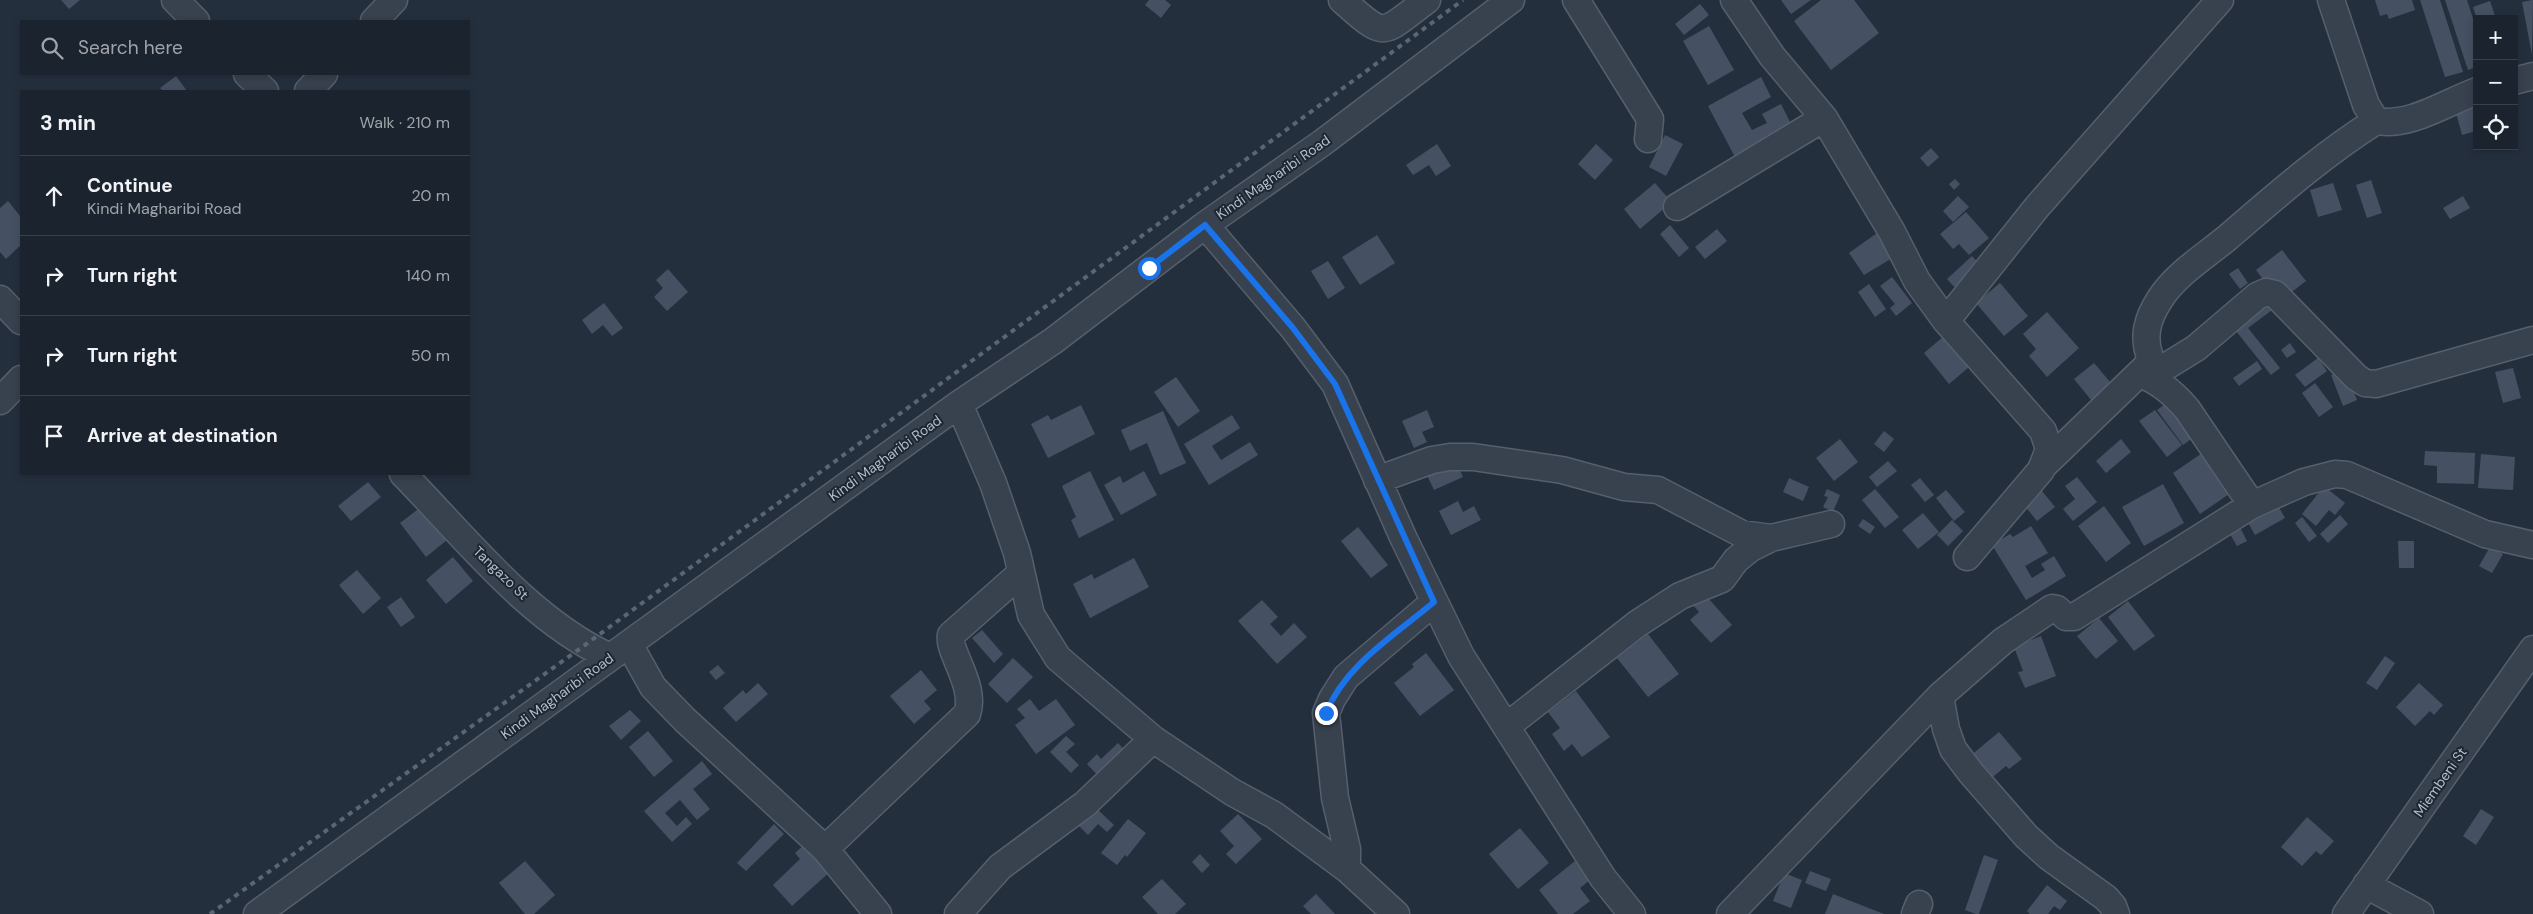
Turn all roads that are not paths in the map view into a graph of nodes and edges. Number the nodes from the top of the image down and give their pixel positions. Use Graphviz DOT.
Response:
graph roads {
  1 [pos="175,0"];
  2 [pos="394,0"];
  3 [pos="1342,0"];
  4 [pos="1427,0"];
  5 [pos="1511,0"];
  6 [pos="1576,0"];
  7 [pos="1734,0"];
  8 [pos="2220,0"];
  9 [pos="2331,0"];
  10 [pos="195,20"];
  11 [pos="375,20"];
  12 [pos="248,75"];
  13 [pos="323,75"];
  14 [pos="2533,76"];
  15 [pos="2518,80"];
  16 [pos="263,90"];
  17 [pos="309,90"];
  18 [pos="2473,93"];
  19 [pos="1824,118"];
  20 [pos="2376,121"];
  21 [pos="1648,139"];
  22 [pos="1677,207"];
  23 [pos="1205,225"];
  24 [pos="0,299"];
  25 [pos="20,320"];
  26 [pos="1946,321"];
  27 [pos="2533,340"];
  28 [pos="2144,376"];
  29 [pos="20,380"];
  30 [pos="0,400"];
  31 [pos="959,404"];
  32 [pos="2042,467"];
  33 [pos="403,475"];
  34 [pos="1377,480"];
  35 [pos="2252,505"];
  36 [pos="1831,524"];
  37 [pos="1771,538"];
  38 [pos="2533,545"];
  39 [pos="1967,557"];
  40 [pos="1021,573"];
  41 [pos="1434,602"];
  42 [pos="2533,649"];
  43 [pos="620,651"];
  44 [pos="1940,696"];
  45 [pos="1508,726"];
  46 [pos="1153,740"];
  47 [pos="825,848"];
  48 [pos="1346,869"];
  49 [pos="2366,885"];
  50 [pos="257,914"];
  51 [pos="878,914"];
  52 [pos="958,914"];
  53 [pos="1396,914"];
  54 [pos="1632,914"];
  55 [pos="1730,914"];
  56 [pos="2116,914"];
  57 [pos="2346,914"];
  58 [pos="2420,914"];
  1 -- 10 [label="street"];
  2 -- 11 [label="street"];
  3 -- 4 [label="street"];
  5 -- 23 [label="street, Kindi Magharibi Road"];
  6 -- 21 [label="street"];
  7 -- 19 [label="street"];
  8 -- 26 [label="street"];
  9 -- 20 [label="street"];
  12 -- 16 [label="street"];
  13 -- 17 [label="street"];
  14 -- 15 [label="street"];
  18 -- 20 [label="street"];
  19 -- 22 [label="street"];
  19 -- 26 [label="street"];
  20 -- 28 [label="street"];
  23 -- 31 [label="street, Kindi Magharibi Road"];
  23 -- 34 [label="street"];
  24 -- 25 [label="street"];
  26 -- 32 [label="street"];
  27 -- 28 [label="street"];
  28 -- 32 [label="street"];
  28 -- 35 [label="street"];
  29 -- 30 [label="street"];
  31 -- 40 [label="street"];
  31 -- 43 [label="street, Kindi Magharibi Road"];
  32 -- 39 [label="street"];
  33 -- 43 [label="street, Tangazo St"];
  34 -- 37 [label="street"];
  34 -- 41 [label="street"];
  35 -- 38 [label="street"];
  35 -- 44 [label="street"];
  36 -- 37 [label="street"];
  37 -- 45 [label="street"];
  40 -- 46 [label="street"];
  40 -- 47 [label="street"];
  41 -- 45 [label="street"];
  41 -- 48 [label="street"];
  42 -- 49 [label="street, Miembeni St"];
  43 -- 47 [label="street"];
  43 -- 50 [label="street, Kindi Magharibi Road"];
  44 -- 55 [label="street"];
  44 -- 56 [label="street"];
  45 -- 54 [label="street"];
  46 -- 48 [label="street"];
  46 -- 52 [label="street"];
  47 -- 51 [label="street"];
  48 -- 53 [label="street"];
  49 -- 57 [label="street, Miembeni St"];
  49 -- 58 [label="street"];
}
